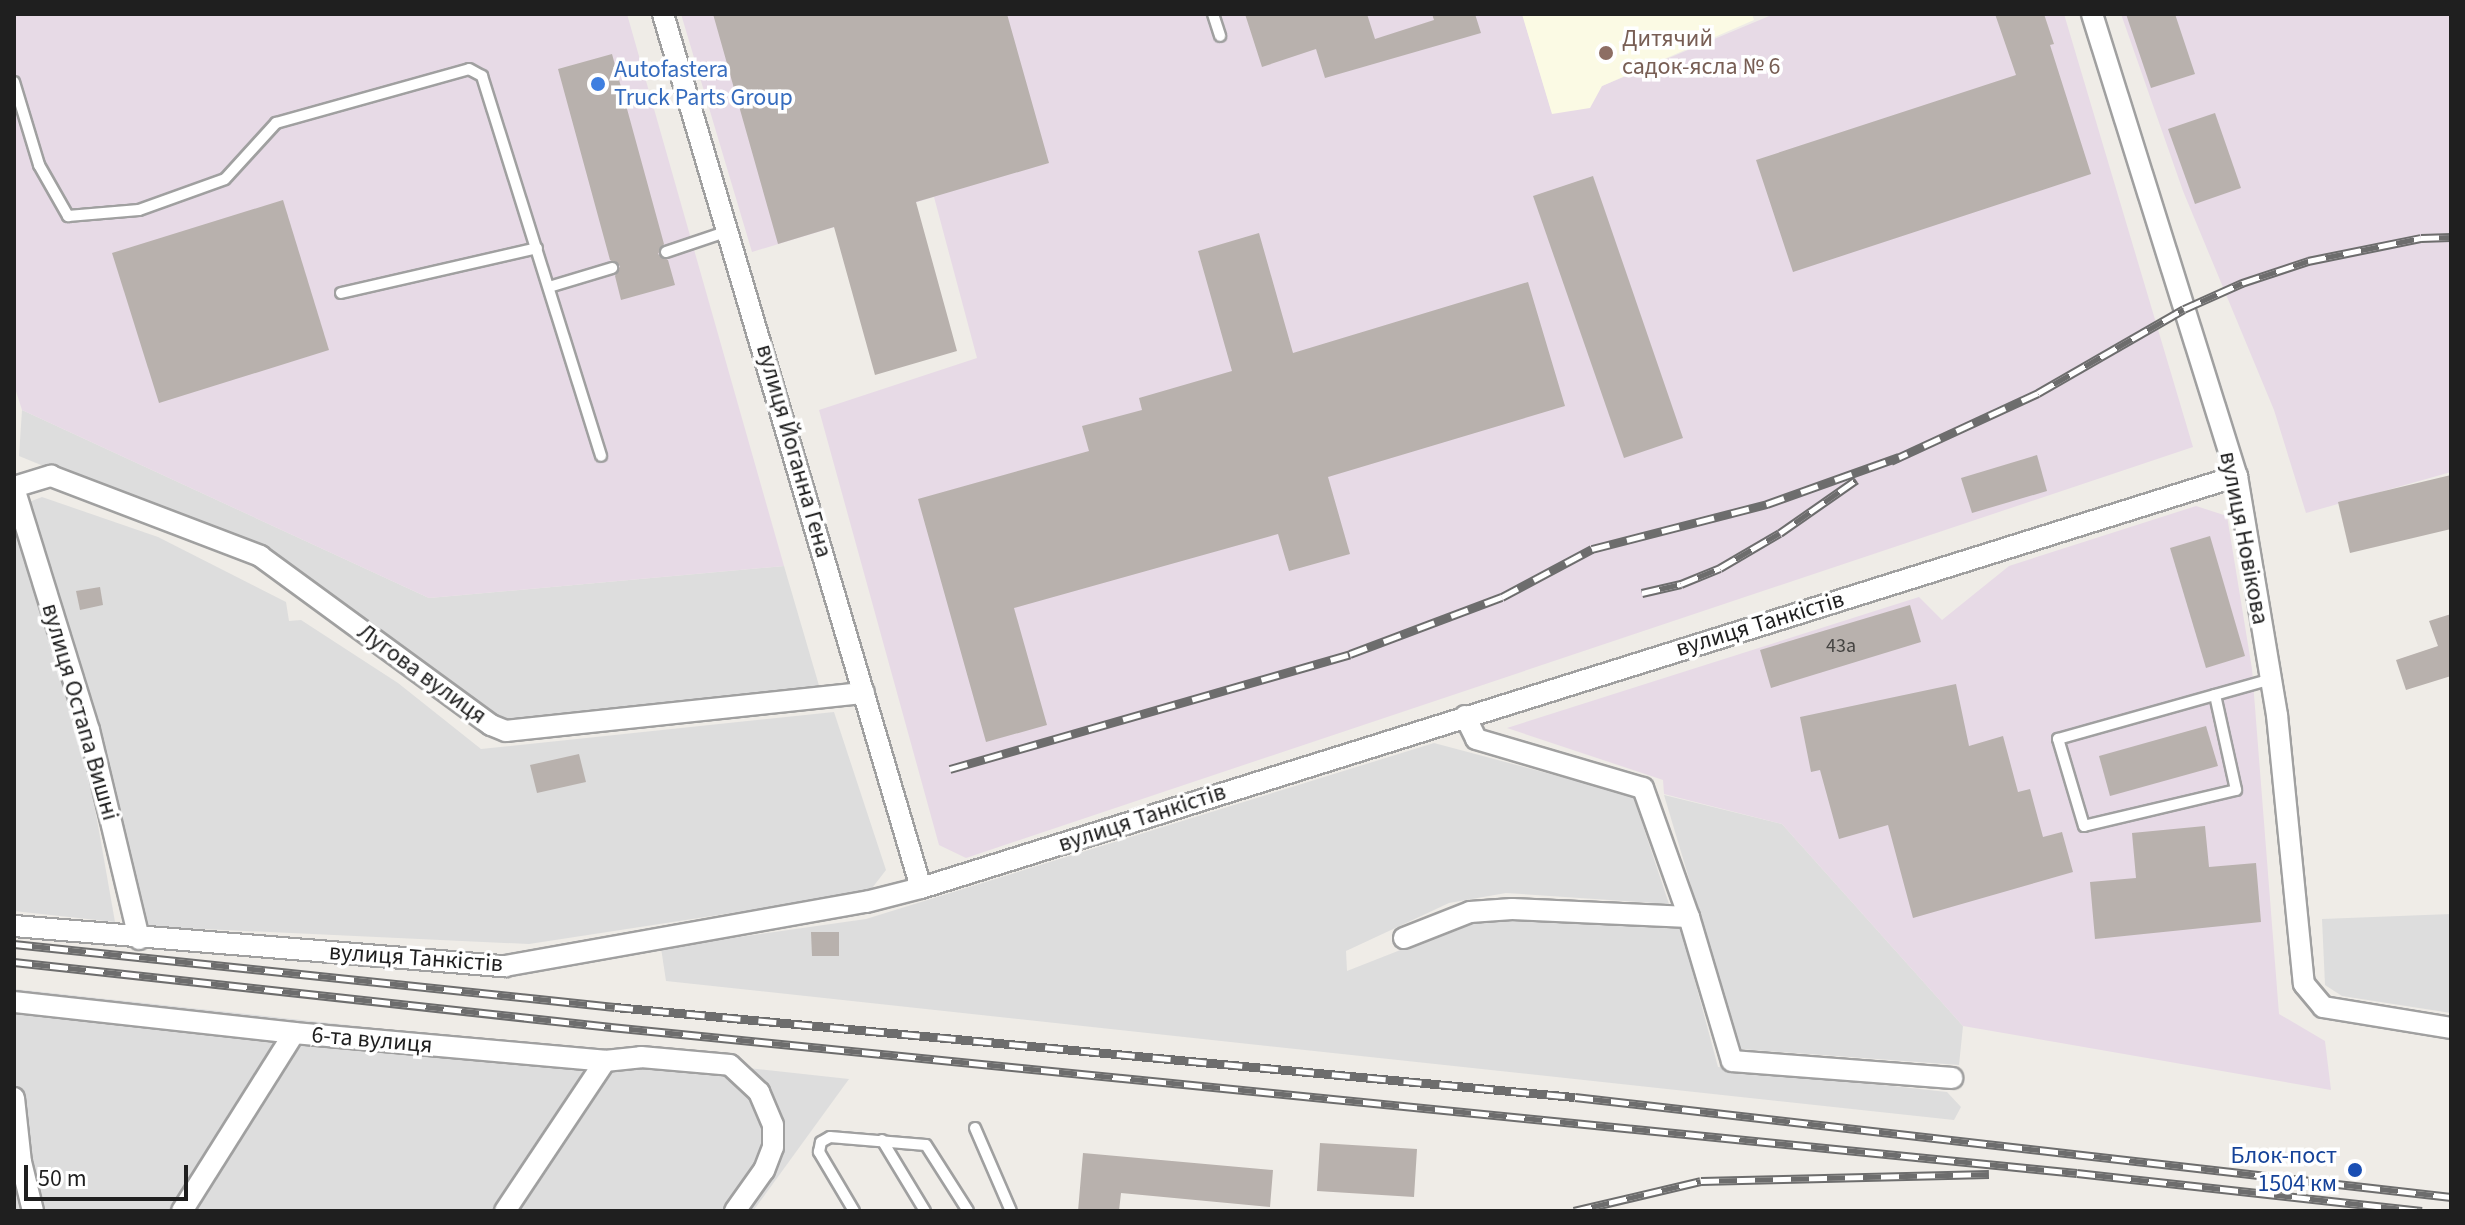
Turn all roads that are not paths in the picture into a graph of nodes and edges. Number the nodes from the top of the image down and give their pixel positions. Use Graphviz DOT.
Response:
graph roads {
  1 [pos="663,14"];
  2 [pos="1213,14"];
  3 [pos="2092,14"];
  4 [pos="1220,36"];
  5 [pos="14,82"];
  6 [pos="729,230"];
  7 [pos="537,248"];
  8 [pos="666,252"];
  9 [pos="612,268"];
  10 [pos="549,287"];
  11 [pos="341,293"];
  12 [pos="601,456"];
  13 [pos="2237,476"];
  14 [pos="14,487"];
  15 [pos="2271,679"];
  16 [pos="864,693"];
  17 [pos="2215,695"];
  18 [pos="1465,716"];
  19 [pos="921,888"];
  20 [pos="1689,917"];
  21 [pos="14,926"];
  22 [pos="1404,938"];
  23 [pos="139,939"];
  24 [pos="14,1002"];
  25 [pos="2451,1028"];
  26 [pos="294,1033"];
  27 [pos="605,1061"];
  28 [pos="1952,1078"];
  29 [pos="14,1098"];
  30 [pos="975,1128"];
  31 [pos="882,1140"];
  32 [pos="33,1211"];
  33 [pos="182,1211"];
  34 [pos="505,1211"];
  35 [pos="735,1211"];
  36 [pos="854,1211"];
  37 [pos="925,1211"];
  38 [pos="968,1211"];
  39 [pos="1011,1211"];
  1 -- 6 [label="street, вулиця Йоганна Гена"];
  2 -- 4 [label="lane"];
  3 -- 13 [label="street, вулиця Новікова"];
  5 -- 7 [label="lane"];
  6 -- 8 [label="lane"];
  6 -- 16 [label="street, вулиця Йоганна Гена"];
  7 -- 10 [label="lane"];
  7 -- 11 [label="lane"];
  9 -- 10 [label="lane"];
  10 -- 12 [label="lane"];
  13 -- 15 [label="street, вулиця Новікова"];
  13 -- 18 [label="street, вулиця Танкістів"];
  14 -- 16 [label="street, Лугова вулиця"];
  14 -- 23 [label="street, вулиця Остапа Вишні"];
  15 -- 17 [label="lane"];
  15 -- 25 [label="street, вулиця Новікова"];
  16 -- 19 [label="street, вулиця Йоганна Гена"];
  17 -- 17 [label="lane"];
  18 -- 19 [label="street, вулиця Танкістів"];
  18 -- 20 [label="street"];
  19 -- 23 [label="street, вулиця Танкістів"];
  20 -- 22 [label="street"];
  20 -- 28 [label="street"];
  21 -- 23 [label="street, вулиця Танкістів"];
  24 -- 26 [label="street, 6-та вулиця"];
  26 -- 27 [label="street, 6-та вулиця"];
  26 -- 33 [label="street"];
  27 -- 34 [label="street"];
  27 -- 35 [label="street, 6-та вулиця"];
  29 -- 32 [label="street"];
  30 -- 39 [label="lane"];
  31 -- 36 [label="lane"];
  31 -- 37 [label="lane"];
  31 -- 38 [label="lane"];
}
